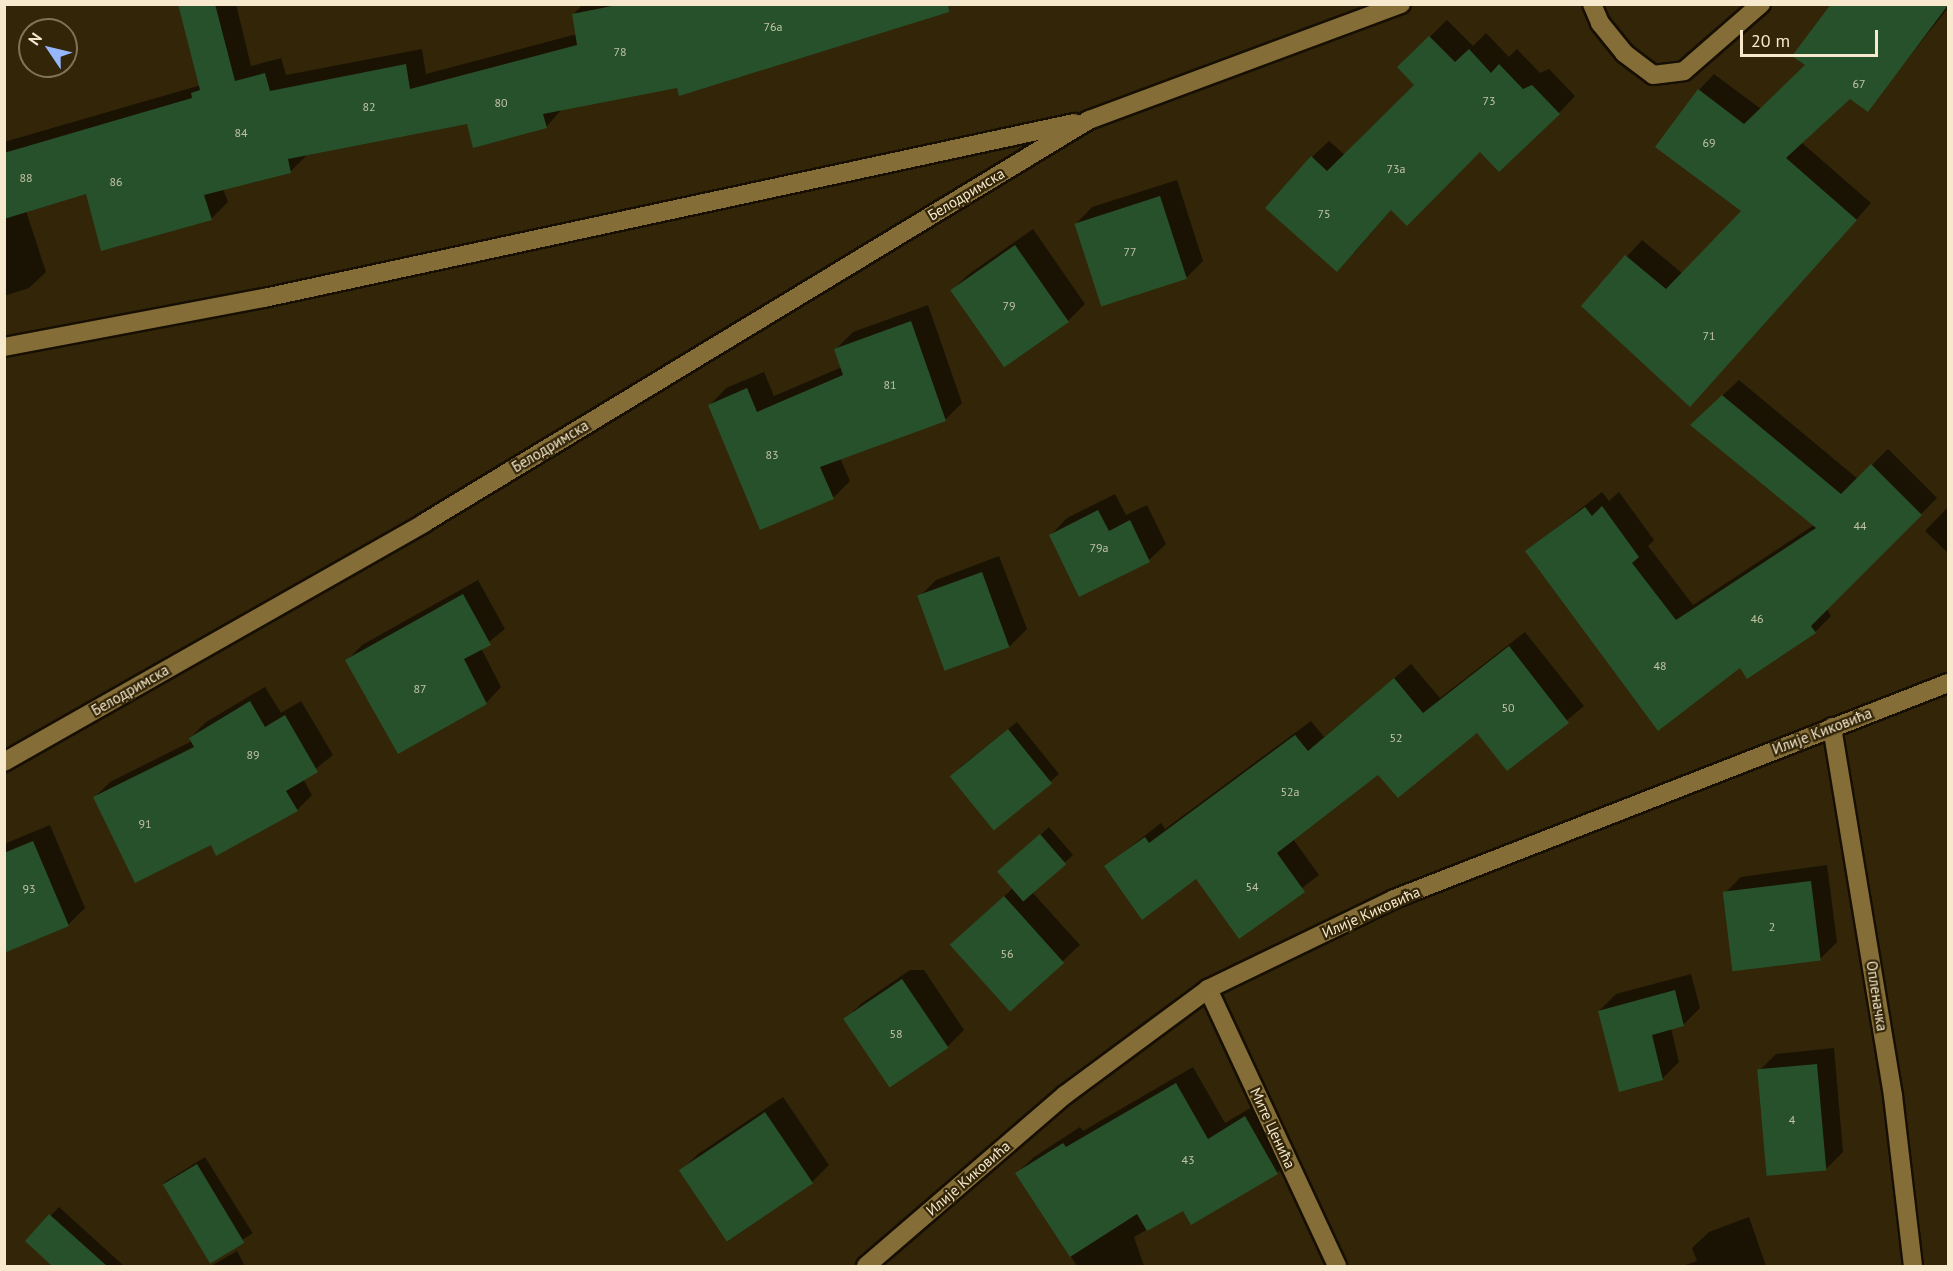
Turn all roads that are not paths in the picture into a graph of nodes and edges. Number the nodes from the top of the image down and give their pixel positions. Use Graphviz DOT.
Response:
graph roads {
  1 [pos="1401,4"];
  2 [pos="1592,4"];
  3 [pos="1761,4"];
  4 [pos="1089,120"];
  5 [pos="4,347"];
  6 [pos="1948,682"];
  7 [pos="1832,727"];
  8 [pos="4,762"];
  9 [pos="1208,988"];
  10 [pos="866,1266"];
  11 [pos="1337,1266"];
  12 [pos="1913,1266"];
  1 -- 4 [label="street, Белодримска"];
  2 -- 3 [label="street"];
  4 -- 5 [label="street, Белодримска"];
  4 -- 8 [label="street, Белодримска"];
  6 -- 7 [label="street, Илије Киковића"];
  7 -- 9 [label="street, Илије Киковића"];
  7 -- 12 [label="street, Опленачка"];
  9 -- 10 [label="street, Илије Киковића"];
  9 -- 11 [label="street, Мите Ценића"];
}
